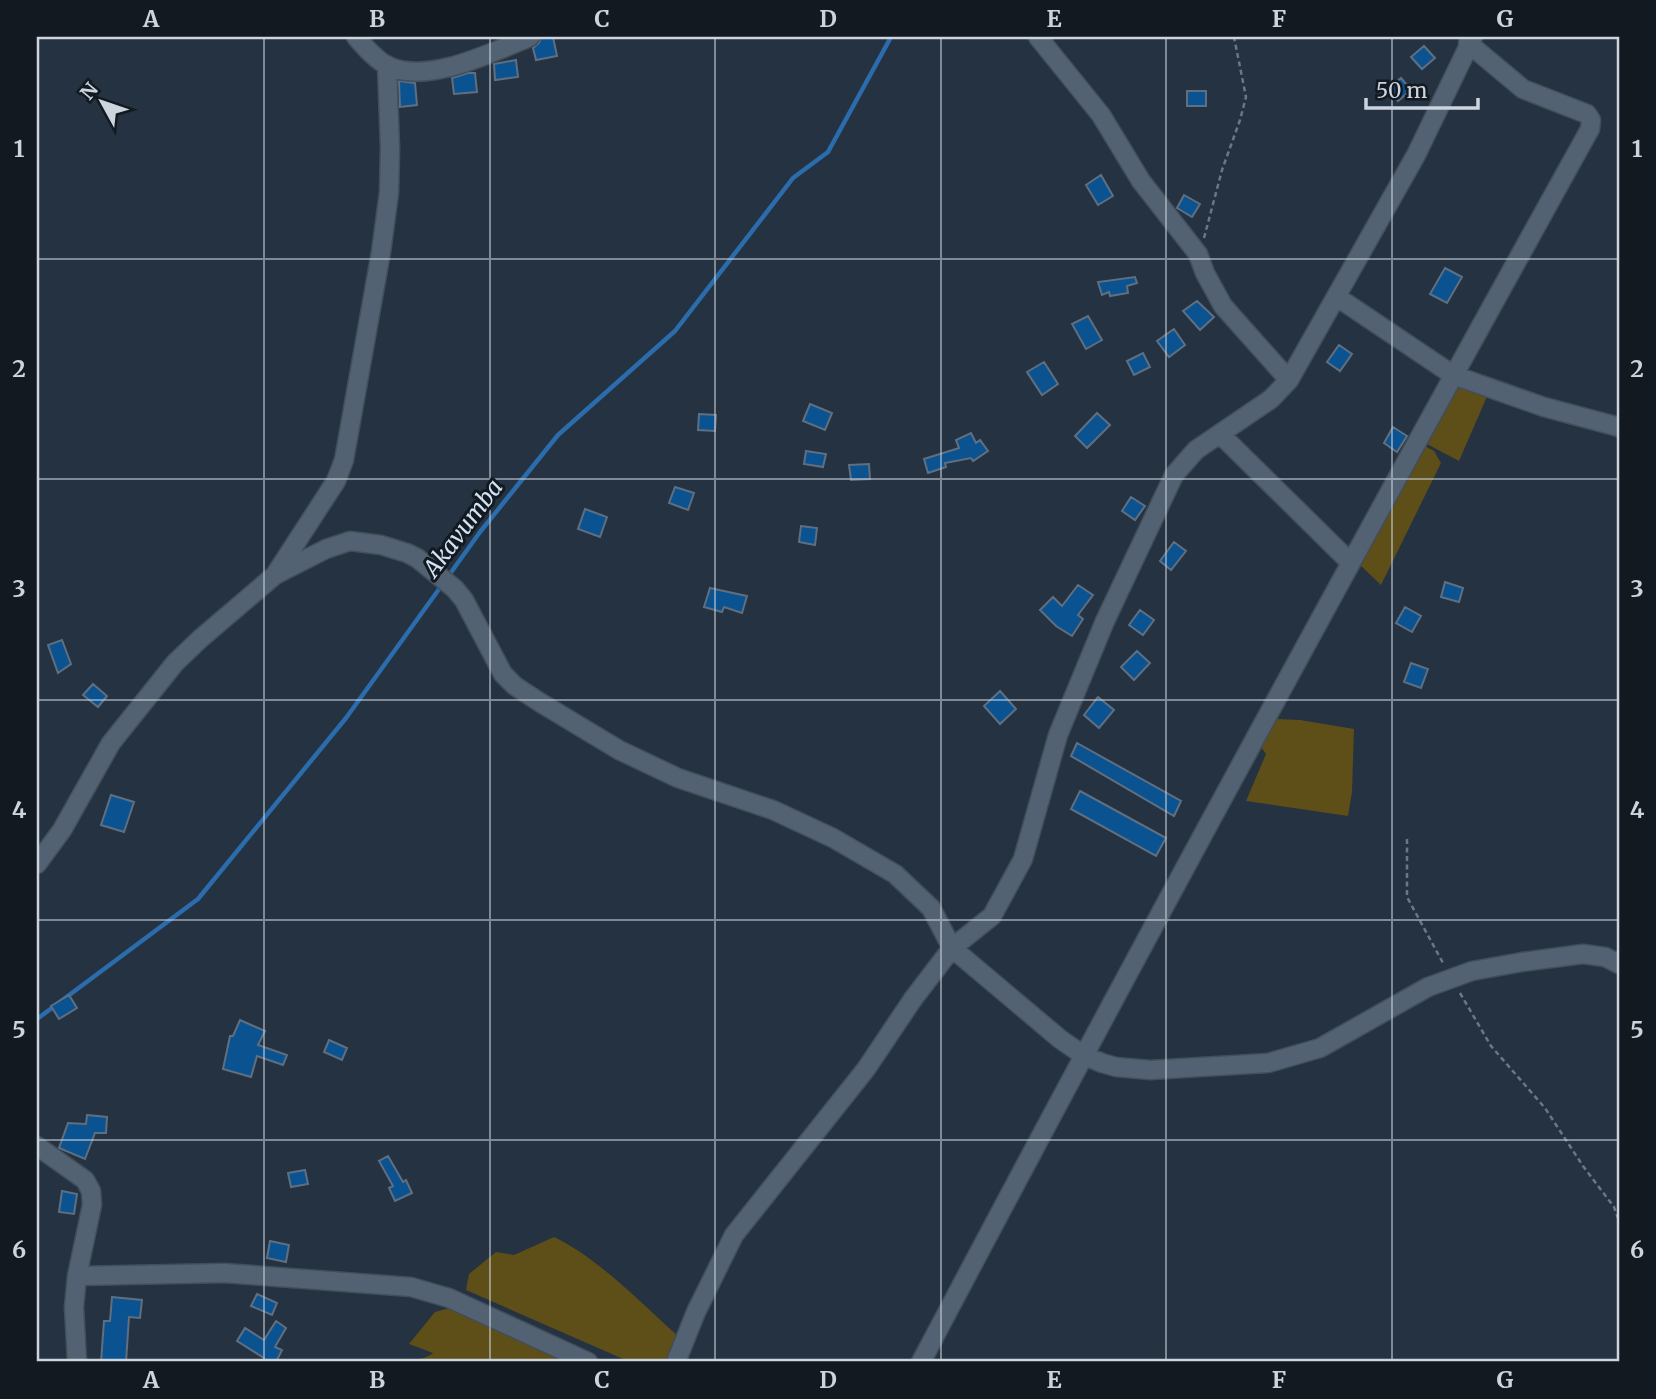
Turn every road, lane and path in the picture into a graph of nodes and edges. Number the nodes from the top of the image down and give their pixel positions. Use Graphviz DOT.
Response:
graph roads {
  1 [pos="356,37"];
  2 [pos="530,37"];
  3 [pos="1038,37"];
  4 [pos="1234,37"];
  5 [pos="1470,40"];
  6 [pos="387,65"];
  7 [pos="1198,254"];
  8 [pos="1337,297"];
  9 [pos="1453,375"];
  10 [pos="1289,380"];
  11 [pos="1619,427"];
  12 [pos="1220,434"];
  13 [pos="1351,563"];
  14 [pos="275,575"];
  15 [pos="1407,839"];
  16 [pos="37,864"];
  17 [pos="951,948"];
  18 [pos="1619,964"];
  19 [pos="1452,978"];
  20 [pos="1083,1055"];
  21 [pos="37,1146"];
  22 [pos="1619,1221"];
  23 [pos="77,1276"];
  24 [pos="77,1362"];
  25 [pos="588,1362"];
  26 [pos="676,1362"];
  27 [pos="921,1362"];
  1 -- 6 [label="street"];
  2 -- 6 [label="street"];
  3 -- 7 [label="street"];
  4 -- 7 [label="path"];
  5 -- 8 [label="street"];
  5 -- 9 [label="street"];
  6 -- 14 [label="street"];
  7 -- 10 [label="street"];
  8 -- 9 [label="street"];
  8 -- 10 [label="street"];
  9 -- 11 [label="street"];
  9 -- 13 [label="street"];
  10 -- 12 [label="street"];
  12 -- 13 [label="street"];
  12 -- 17 [label="street"];
  13 -- 20 [label="street"];
  14 -- 16 [label="street"];
  14 -- 17 [label="street"];
  15 -- 19 [label="path"];
  17 -- 20 [label="street"];
  17 -- 26 [label="street"];
  18 -- 19 [label="street"];
  19 -- 20 [label="street"];
  19 -- 22 [label="path"];
  20 -- 27 [label="street"];
  21 -- 23 [label="street"];
  23 -- 24 [label="street"];
  23 -- 25 [label="street"];
}
